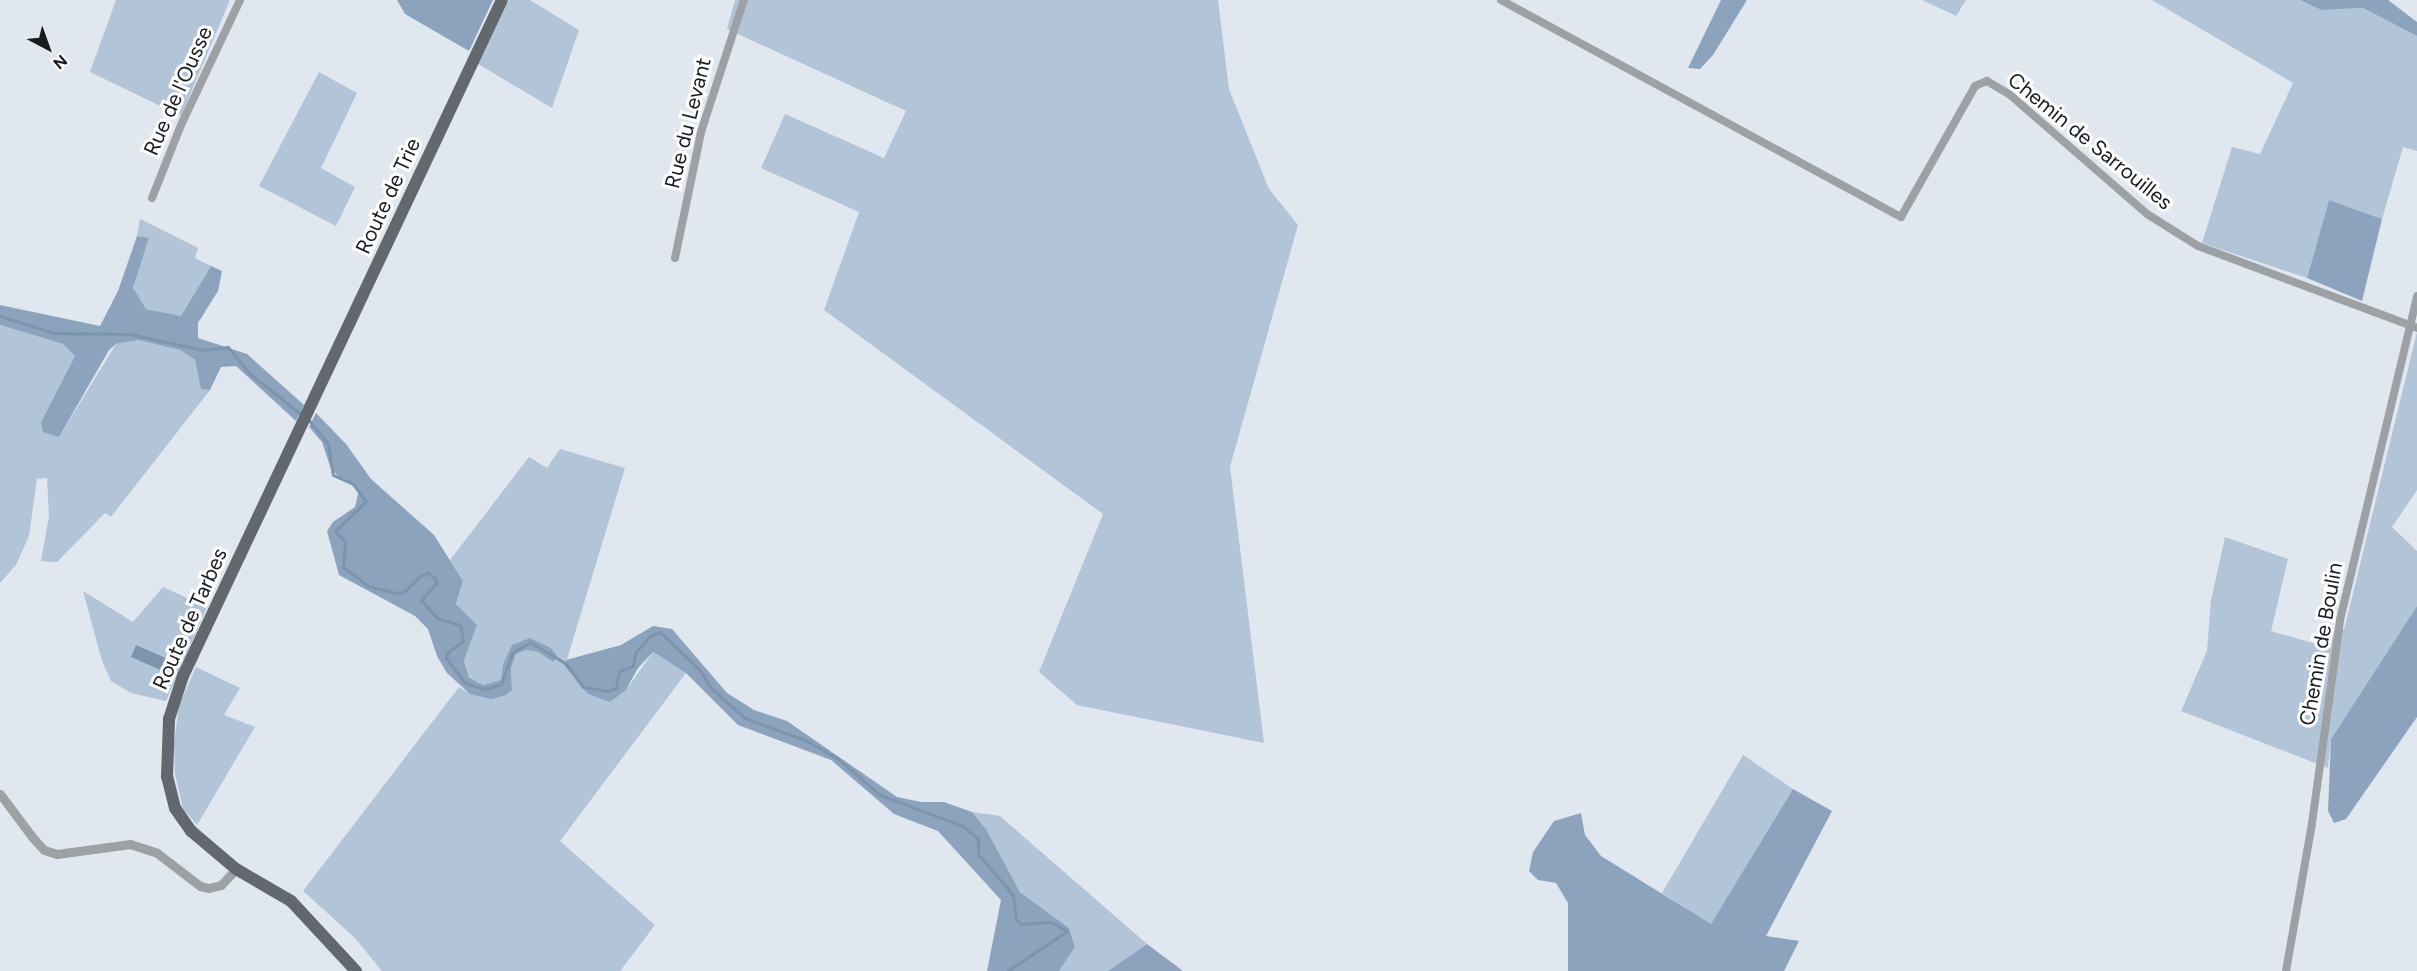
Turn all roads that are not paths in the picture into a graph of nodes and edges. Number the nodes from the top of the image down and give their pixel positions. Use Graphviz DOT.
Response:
graph roads {
  1 [pos="240,0"];
  2 [pos="502,0"];
  3 [pos="744,0"];
  4 [pos="1501,0"];
  5 [pos="152,198"];
  6 [pos="675,258"];
  7 [pos="2417,296"];
  8 [pos="2413,327"];
  9 [pos="300,427"];
  10 [pos="0,794"];
  11 [pos="236,869"];
  12 [pos="356,971"];
  13 [pos="2286,971"];
  1 -- 5 [label="street, Rue de l'Ousse"];
  2 -- 9 [label="main road, Route de Trie"];
  3 -- 6 [label="street, Rue du Levant"];
  4 -- 8 [label="street, Chemin de Sarrouilles"];
  7 -- 8 [label="street, Chemin de Boulin"];
  8 -- 13 [label="street, Chemin de Boulin"];
  9 -- 11 [label="main road, Route de Tarbes"];
  10 -- 11 [label="street"];
  11 -- 12 [label="main road, Route de Tarbes"];
}
